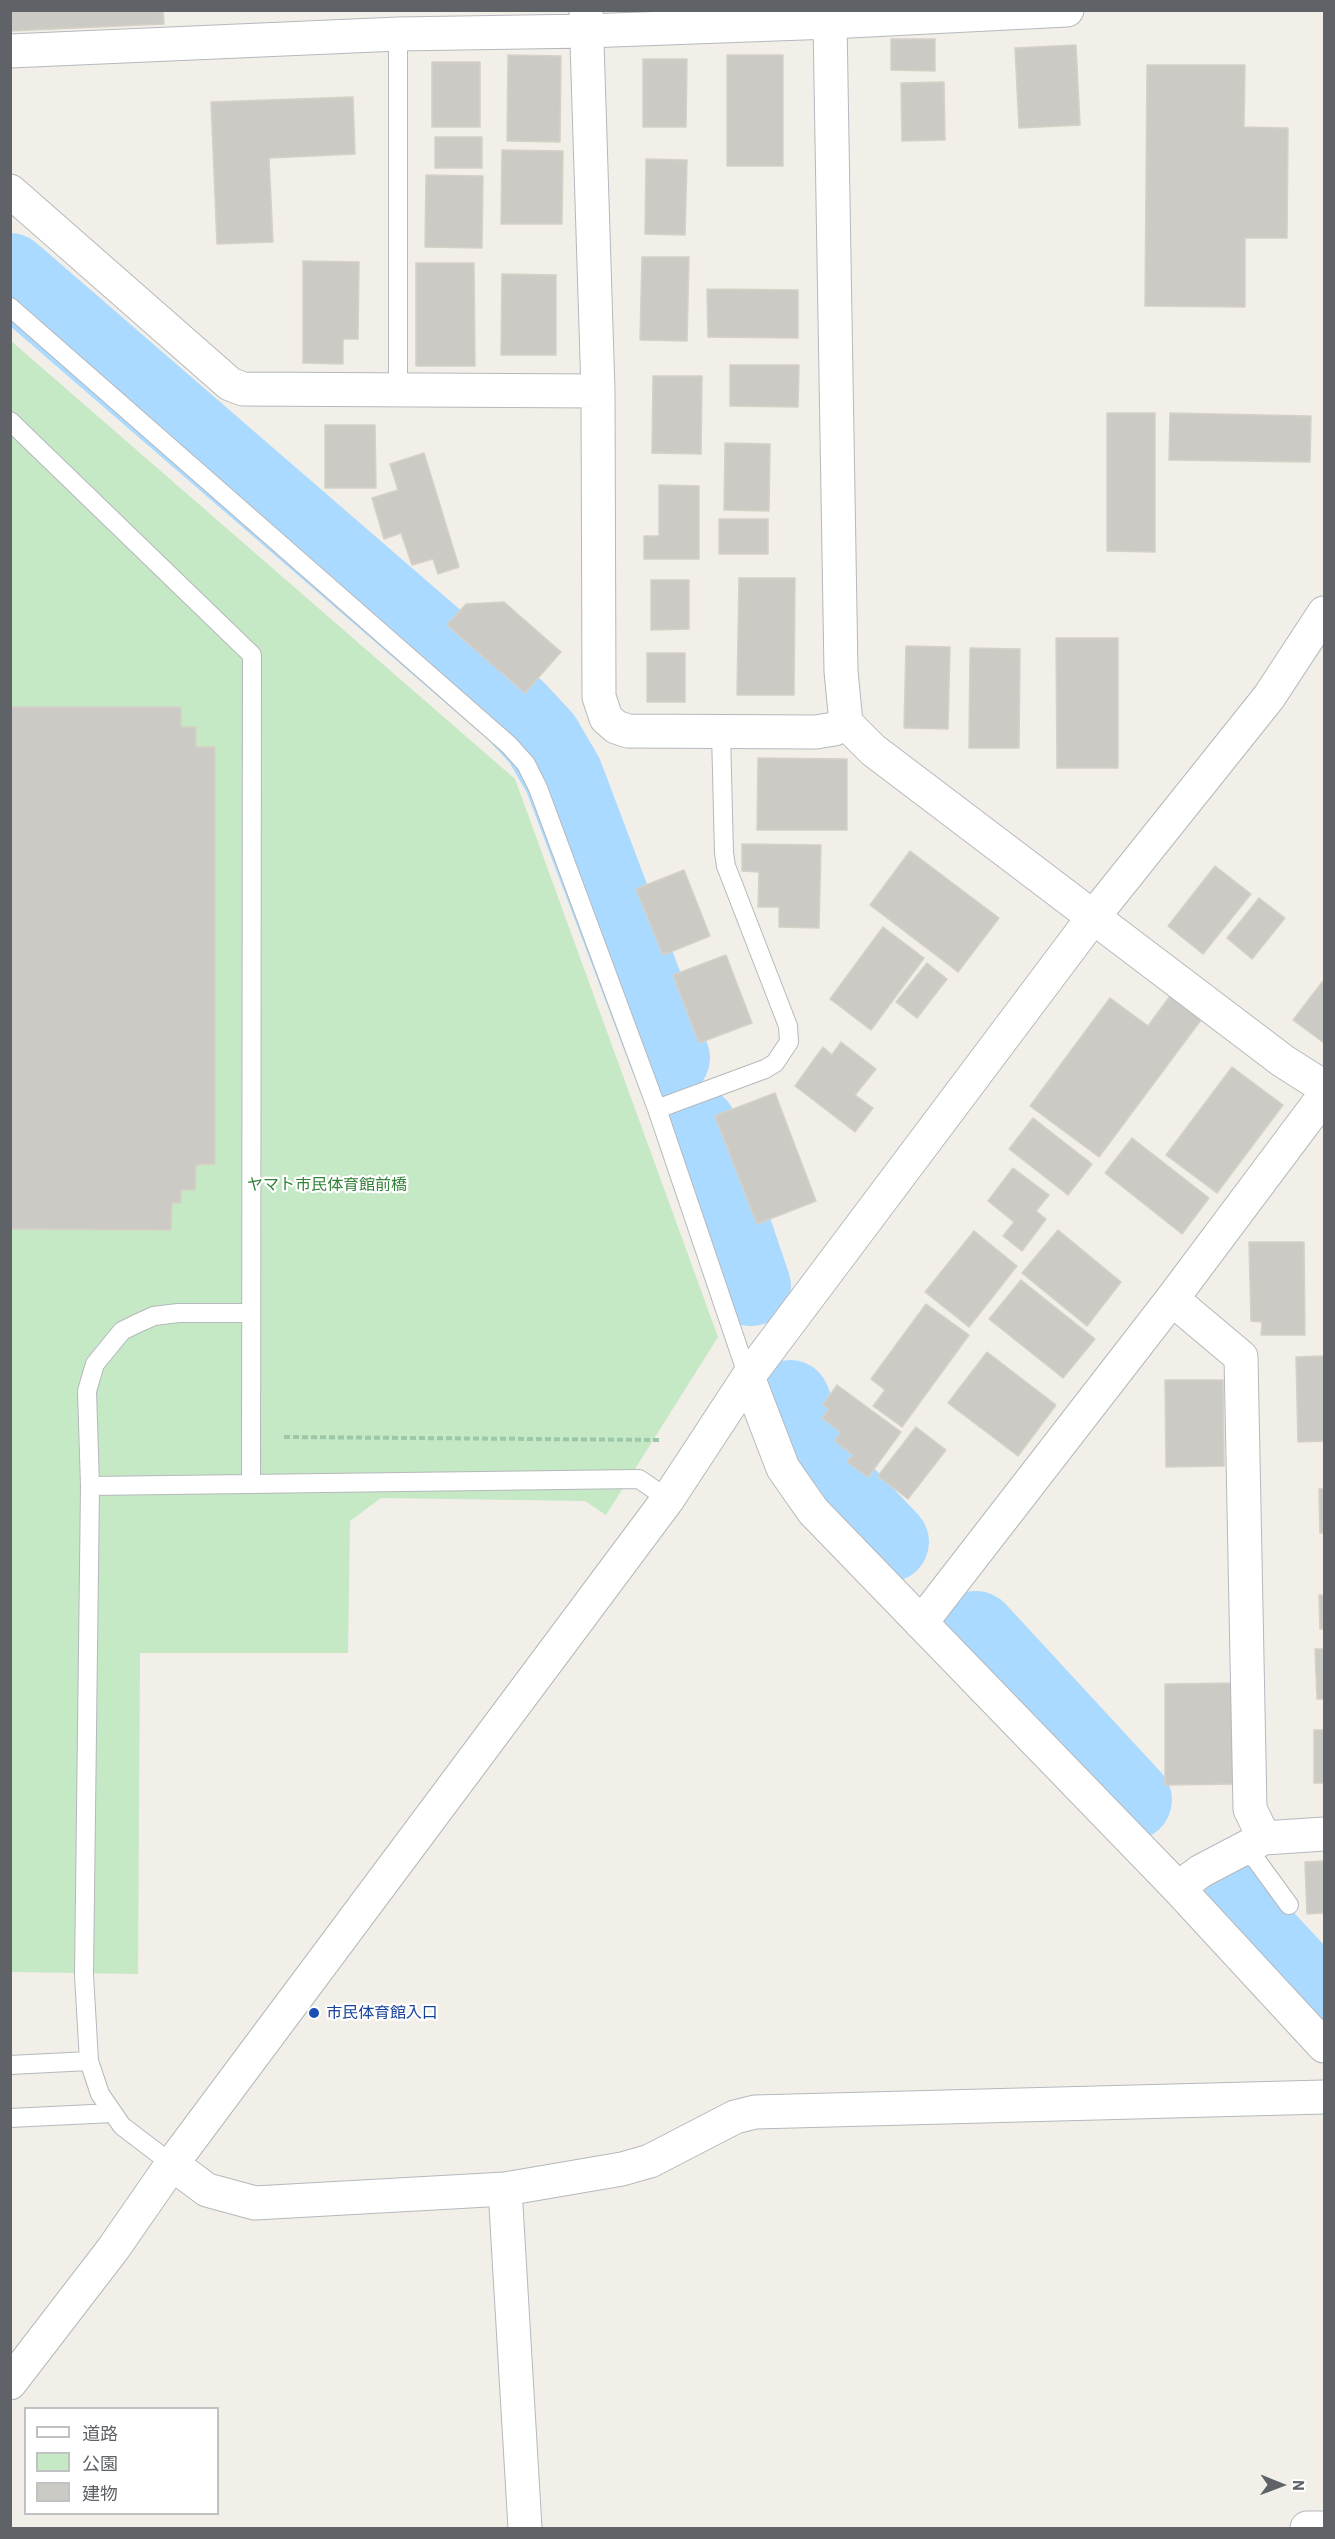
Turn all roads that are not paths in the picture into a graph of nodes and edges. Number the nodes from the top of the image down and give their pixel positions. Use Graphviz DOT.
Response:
graph roads {
  1 [pos="1067,10"];
  2 [pos="586,21"];
  3 [pos="830,22"];
  4 [pos="398,34"];
  5 [pos="10,51"];
  6 [pos="10,191"];
  7 [pos="10,307"];
  8 [pos="398,391"];
  9 [pos="598,391"];
  10 [pos="10,421"];
  11 [pos="1324,613"];
  12 [pos="846,723"];
  13 [pos="721,732"];
  14 [pos="1094,916"];
  15 [pos="1324,1087"];
  16 [pos="1324,1096"];
  17 [pos="657,1109"];
  18 [pos="1172,1299"];
  19 [pos="251,1313"];
  20 [pos="748,1377"];
  21 [pos="251,1484"];
  22 [pos="90,1486"];
  23 [pos="668,1499"];
  24 [pos="921,1623"];
  25 [pos="1324,1834"];
  26 [pos="1264,1838"];
  27 [pos="1232,1854"];
  28 [pos="1178,1888"];
  29 [pos="1289,1905"];
  30 [pos="1324,2046"];
  31 [pos="89,2061"];
  32 [pos="10,2066"];
  33 [pos="1324,2097"];
  34 [pos="113,2113"];
  35 [pos="10,2118"];
  36 [pos="172,2164"];
  37 [pos="505,2189"];
  38 [pos="10,2383"];
  39 [pos="1324,2528"];
  40 [pos="525,2529"];
  41 [pos="1307,2529"];
  1 -- 3 [label="street"];
  2 -- 3 [label="street"];
  2 -- 4 [label="street"];
  2 -- 9 [label="street"];
  3 -- 12 [label="street"];
  4 -- 5 [label="street"];
  4 -- 8 [label="lane"];
  6 -- 8 [label="street"];
  7 -- 17 [label="lane"];
  8 -- 9 [label="street"];
  9 -- 13 [label="street"];
  10 -- 19 [label="lane"];
  11 -- 14 [label="street"];
  12 -- 13 [label="street"];
  12 -- 14 [label="street"];
  13 -- 17 [label="lane"];
  14 -- 15 [label="street"];
  14 -- 20 [label="street"];
  16 -- 18 [label="street"];
  17 -- 20 [label="lane"];
  18 -- 24 [label="street"];
  18 -- 26 [label="street"];
  19 -- 21 [label="lane"];
  19 -- 22 [label="lane"];
  20 -- 23 [label="street"];
  20 -- 24 [label="street"];
  21 -- 22 [label="lane"];
  21 -- 23 [label="lane"];
  22 -- 31 [label="lane"];
  23 -- 36 [label="street"];
  24 -- 28 [label="street"];
  25 -- 26 [label="street"];
  26 -- 27 [label="street"];
  27 -- 28 [label="street"];
  27 -- 29 [label="lane"];
  28 -- 30 [label="street"];
  31 -- 32 [label="lane"];
  31 -- 34 [label="lane"];
  33 -- 37 [label="street"];
  34 -- 35 [label="lane"];
  34 -- 36 [label="lane"];
  36 -- 37 [label="street"];
  36 -- 38 [label="street"];
  37 -- 40 [label="street"];
  39 -- 41 [label="street"];
}
